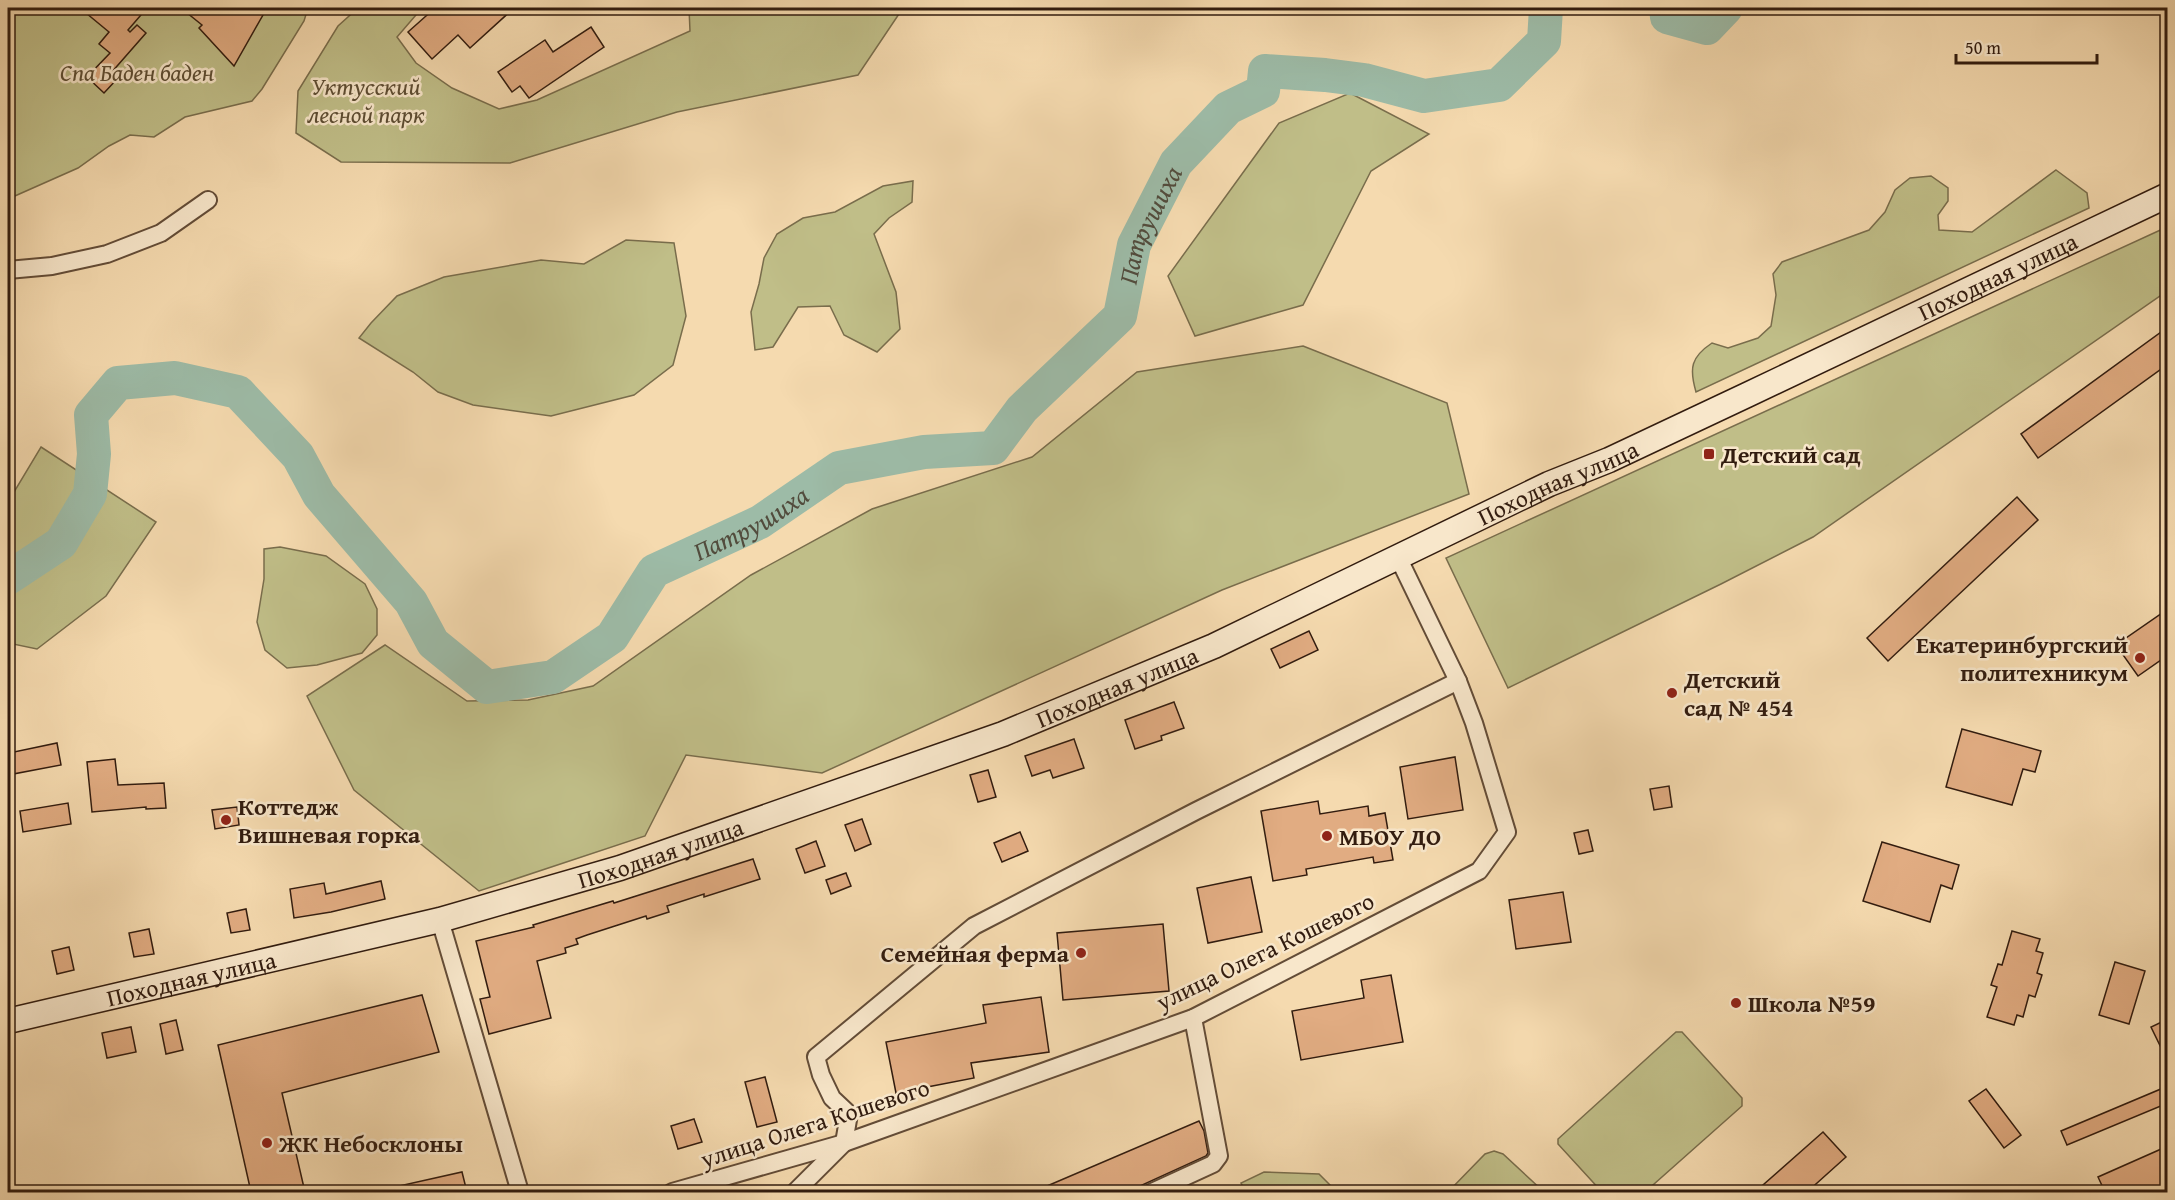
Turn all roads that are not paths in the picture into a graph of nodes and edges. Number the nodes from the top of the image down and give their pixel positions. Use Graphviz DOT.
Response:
graph roads {
  1 [pos="2168,195"];
  2 [pos="207,200"];
  3 [pos="8,270"];
  4 [pos="1398,557"];
  5 [pos="1458,681"];
  6 [pos="440,920"];
  7 [pos="1193,1018"];
  8 [pos="8,1021"];
  9 [pos="844,1143"];
  10 [pos="520,1192"];
  11 [pos="672,1192"];
  12 [pos="795,1192"];
  13 [pos="1152,1192"];
  1 -- 4 [label="main road, Походная улица"];
  2 -- 3 [label="street"];
  4 -- 5 [label="street, улица Олега Кошевого"];
  4 -- 6 [label="main road, Походная улица"];
  5 -- 7 [label="street, улица Олега Кошевого"];
  5 -- 9 [label="street"];
  6 -- 8 [label="main road, Походная улица"];
  6 -- 10 [label="street"];
  7 -- 9 [label="street, улица Олега Кошевого"];
  7 -- 13 [label="street"];
  9 -- 11 [label="street, улица Олега Кошевого"];
  9 -- 12 [label="street"];
}
